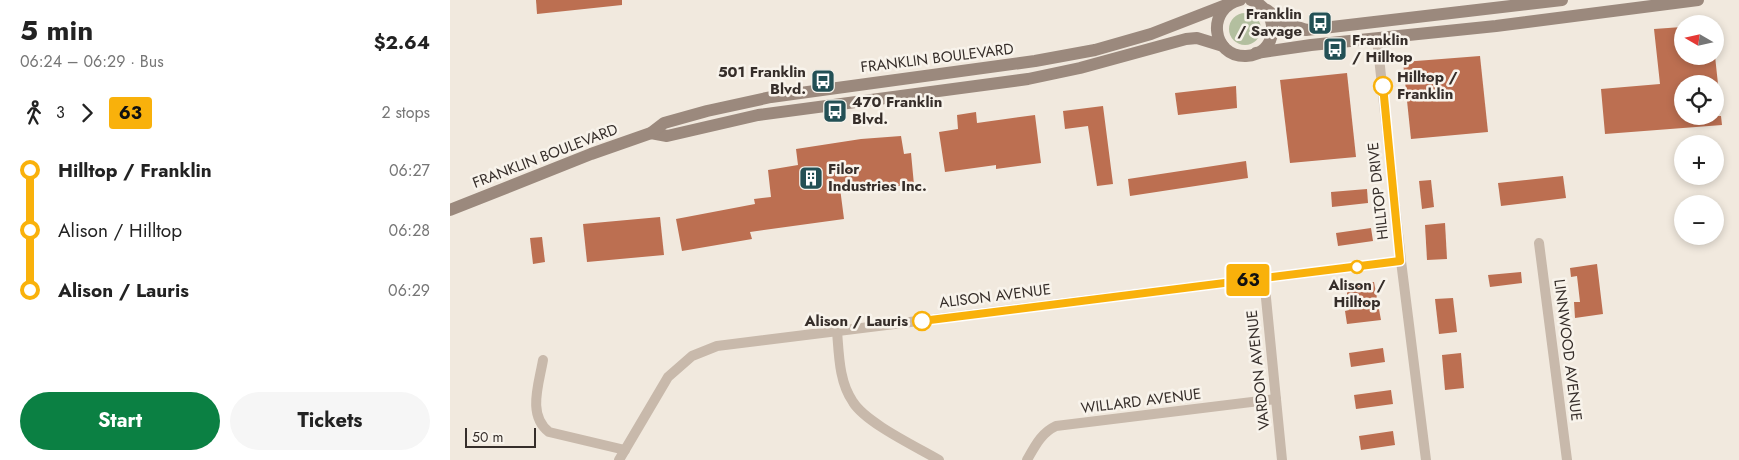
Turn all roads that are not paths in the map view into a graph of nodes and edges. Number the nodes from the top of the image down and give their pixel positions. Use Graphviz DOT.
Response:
graph roads {
  1 [pos="1250,0"];
  2 [pos="1562,0"];
  3 [pos="1698,0"];
  4 [pos="1228,2"];
  5 [pos="1265,6"];
  6 [pos="1378,39"];
  7 [pos="1223,46"];
  8 [pos="1256,53"];
  9 [pos="651,133"];
  10 [pos="450,210"];
  11 [pos="1539,243"];
  12 [pos="1400,261"];
  13 [pos="1264,278"];
  14 [pos="837,331"];
  15 [pos="543,360"];
  16 [pos="1276,399"];
  17 [pos="625,450"];
  18 [pos="619,460"];
  19 [pos="939,460"];
  20 [pos="1027,460"];
  21 [pos="1282,460"];
  22 [pos="1426,460"];
  23 [pos="1567,460"];
  1 -- 5 [label="main road"];
  2 -- 5 [label="main road"];
  3 -- 6 [label="main road"];
  4 -- 7 [label="main road"];
  4 -- 9 [label="main road, FRANKLIN BOULEVARD"];
  5 -- 8 [label="main road"];
  6 -- 8 [label="main road"];
  6 -- 12 [label="street, HILLTOP DRIVE"];
  7 -- 8 [label="main road, FRANKLIN BOULEVARD"];
  7 -- 9 [label="main road, FRANKLIN BOULEVARD"];
  9 -- 10 [label="main road, FRANKLIN BOULEVARD"];
  11 -- 23 [label="street, LINNWOOD AVENUE"];
  12 -- 13 [label="street, ALISON AVENUE"];
  12 -- 22 [label="street, HILLTOP DRIVE"];
  13 -- 14 [label="street, ALISON AVENUE"];
  13 -- 16 [label="street, VARDON AVENUE"];
  14 -- 17 [label="street, ALISON AVENUE"];
  14 -- 19 [label="street"];
  15 -- 17 [label="street"];
  16 -- 20 [label="street, WILLARD AVENUE"];
  16 -- 21 [label="street, VARDON AVENUE"];
  17 -- 18 [label="street, ALISON AVENUE"];
}
